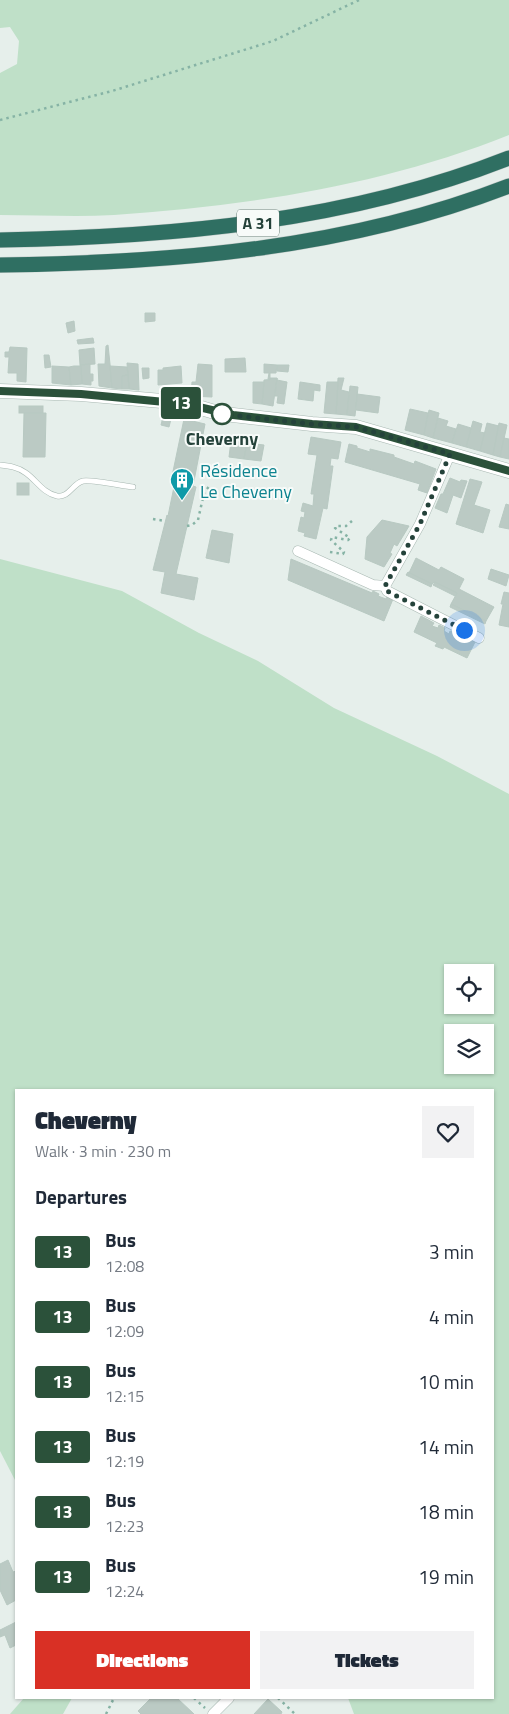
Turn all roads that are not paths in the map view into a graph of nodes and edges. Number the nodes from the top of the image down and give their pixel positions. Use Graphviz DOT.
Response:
graph roads {
  1 [pos="509,158"];
  2 [pos="509,186"];
  3 [pos="0,240"];
  4 [pos="0,265"];
  5 [pos="0,391"];
  6 [pos="450,454"];
  7 [pos="0,465"];
  8 [pos="509,471"];
  9 [pos="133,487"];
  10 [pos="298,551"];
  11 [pos="385,586"];
  12 [pos="479,638"];
  13 [pos="228,1699"];
  14 [pos="210,1711"];
  1 -- 3 [label="highway, A 31"];
  2 -- 4 [label="highway, A 31"];
  5 -- 6 [label="street"];
  6 -- 8 [label="street"];
  6 -- 11 [label="street"];
  7 -- 9 [label="lane"];
  10 -- 11 [label="street"];
  11 -- 12 [label="street"];
  13 -- 14 [label="street"];
}
